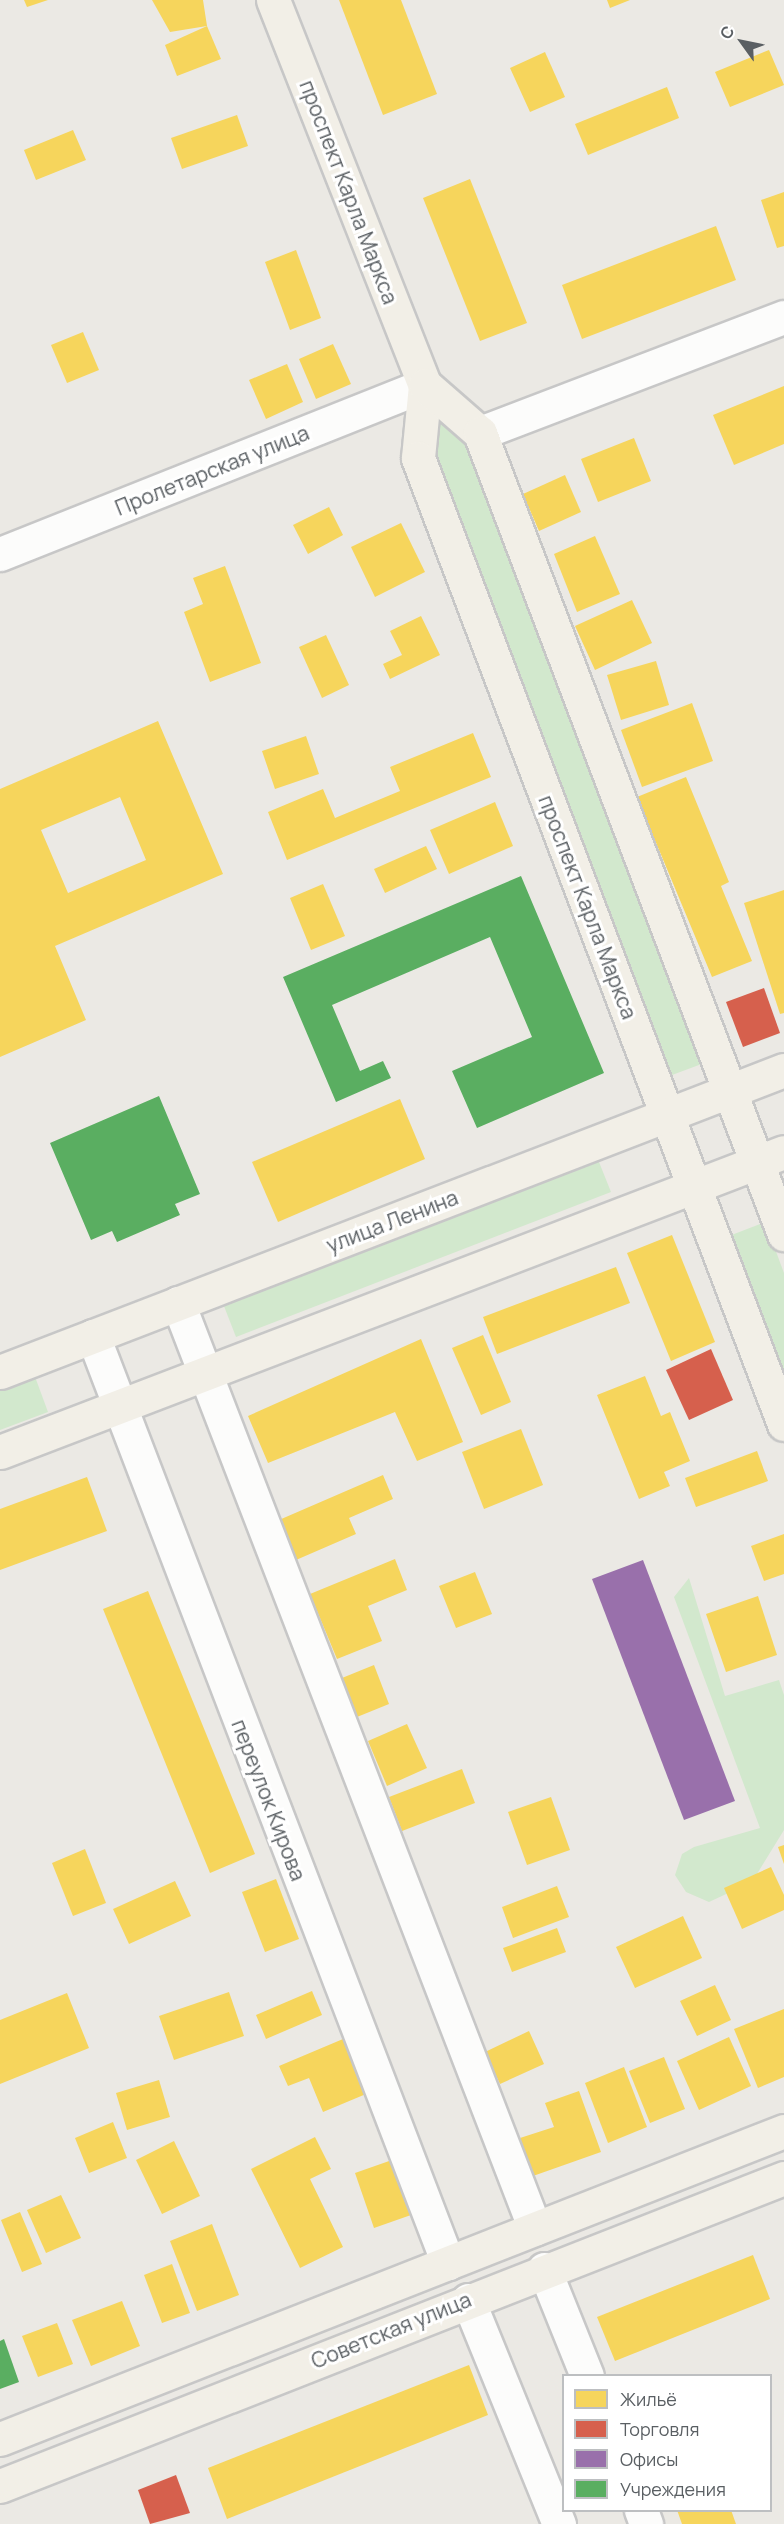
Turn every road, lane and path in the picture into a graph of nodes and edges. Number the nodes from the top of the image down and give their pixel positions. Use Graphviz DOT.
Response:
graph roads {
  1 [pos="273,0"];
  2 [pos="784,317"];
  3 [pos="425,385"];
  4 [pos="480,434"];
  5 [pos="0,554"];
  6 [pos="784,1070"];
  7 [pos="729,1092"];
  8 [pos="667,1116"];
  9 [pos="770,1157"];
  10 [pos="693,1185"];
  11 [pos="784,1234"];
  12 [pos="178,1303"];
  13 [pos="93,1336"];
  14 [pos="0,1372"];
  15 [pos="207,1374"];
  16 [pos="117,1407"];
  17 [pos="784,1424"];
  18 [pos="0,1452"];
  19 [pos="784,2131"];
  20 [pos="784,2178"];
  21 [pos="535,2229"];
  22 [pos="448,2263"];
  23 [pos="544,2269"];
  24 [pos="468,2300"];
  25 [pos="585,2374"];
  26 [pos="0,2439"];
  27 [pos="0,2486"];
  28 [pos="559,2524"];
  1 -- 3 [label="main road, проспект Карла Маркса"];
  2 -- 4 [label="street"];
  3 -- 4 [label="main road, проспект Карла Маркса"];
  3 -- 5 [label="street, Пролетарская улица"];
  3 -- 8 [label="main road, проспект Карла Маркса"];
  4 -- 7 [label="main road, проспект Карла Маркса"];
  6 -- 7 [label="main road, улица Ленина"];
  7 -- 8 [label="main road, улица Ленина"];
  7 -- 9 [label="main road, проспект Карла Маркса"];
  8 -- 10 [label="main road, проспект Карла Маркса"];
  8 -- 12 [label="main road, улица Ленина"];
  9 -- 10 [label="main road"];
  9 -- 11 [label="main road, проспект Карла Маркса"];
  10 -- 15 [label="main road"];
  10 -- 17 [label="main road, проспект Карла Маркса"];
  12 -- 13 [label="main road, улица Ленина"];
  12 -- 15 [label="street"];
  13 -- 14 [label="main road, улица Ленина"];
  13 -- 16 [label="street, переулок Кирова"];
  15 -- 16 [label="main road"];
  15 -- 21 [label="street"];
  16 -- 18 [label="main road"];
  16 -- 22 [label="street, переулок Кирова"];
  19 -- 21 [label="main road, Советская улица"];
  20 -- 23 [label="main road, Советская улица"];
  21 -- 22 [label="main road, Советская улица"];
  22 -- 26 [label="main road, Советская улица"];
  23 -- 24 [label="main road, Советская улица"];
  23 -- 25 [label="street"];
  24 -- 27 [label="main road, Советская улица"];
  24 -- 28 [label="street"];
}
